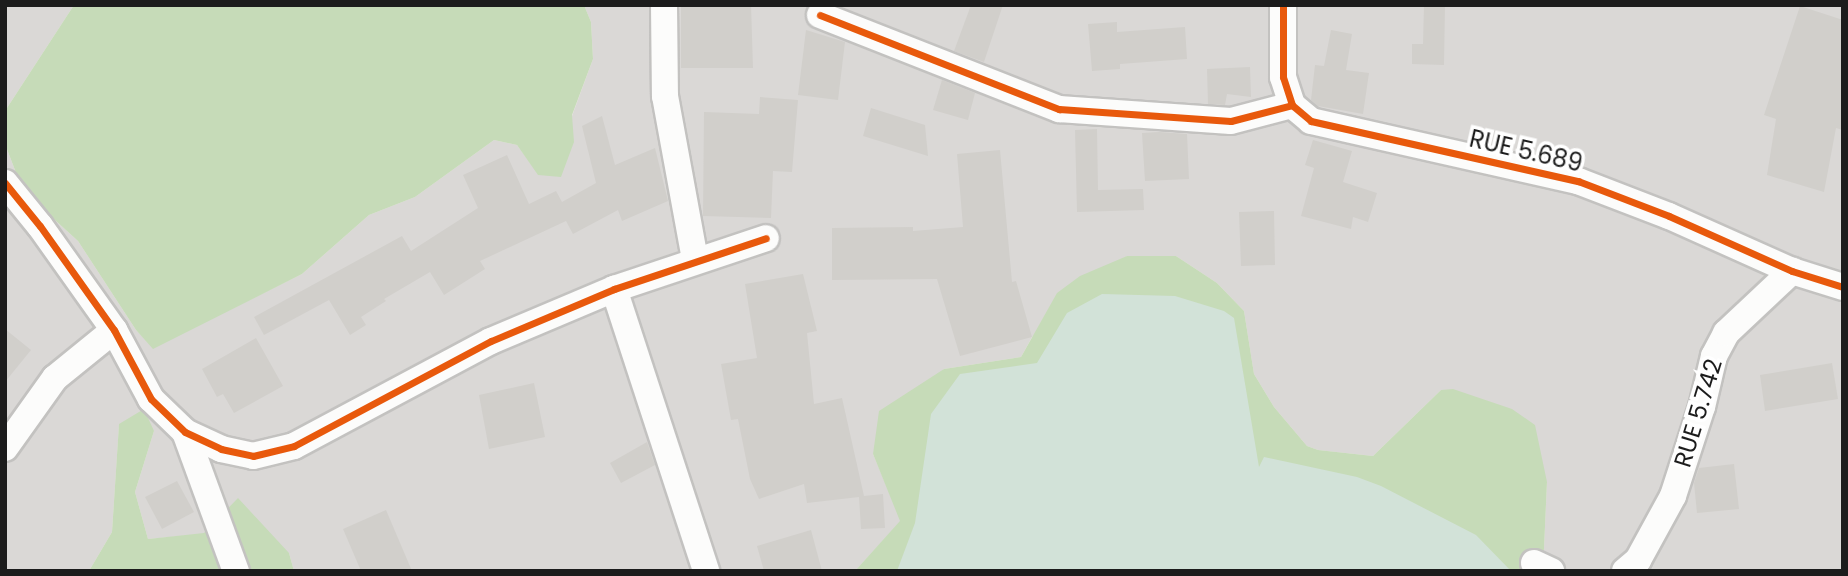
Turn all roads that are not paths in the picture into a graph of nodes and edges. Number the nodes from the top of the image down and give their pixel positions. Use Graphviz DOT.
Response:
graph roads {
  1 [pos="664,5"];
  2 [pos="1283,5"];
  3 [pos="820,15"];
  4 [pos="1292,105"];
  5 [pos="5,183"];
  6 [pos="766,237"];
  7 [pos="695,260"];
  8 [pos="1792,271"];
  9 [pos="1843,287"];
  10 [pos="614,289"];
  11 [pos="114,330"];
  12 [pos="185,432"];
  13 [pos="5,448"];
  14 [pos="236,571"];
  15 [pos="706,571"];
  16 [pos="1625,571"];
  1 -- 7 [label="street"];
  2 -- 4 [label="street"];
  3 -- 4 [label="street"];
  4 -- 8 [label="street, RUE 5.689"];
  5 -- 11 [label="street"];
  6 -- 7 [label="street"];
  7 -- 10 [label="street"];
  8 -- 9 [label="street, RUE 5.689"];
  8 -- 16 [label="street, RUE 5.742"];
  10 -- 12 [label="street"];
  10 -- 15 [label="street"];
  11 -- 12 [label="street"];
  11 -- 13 [label="street"];
  12 -- 14 [label="street"];
}
